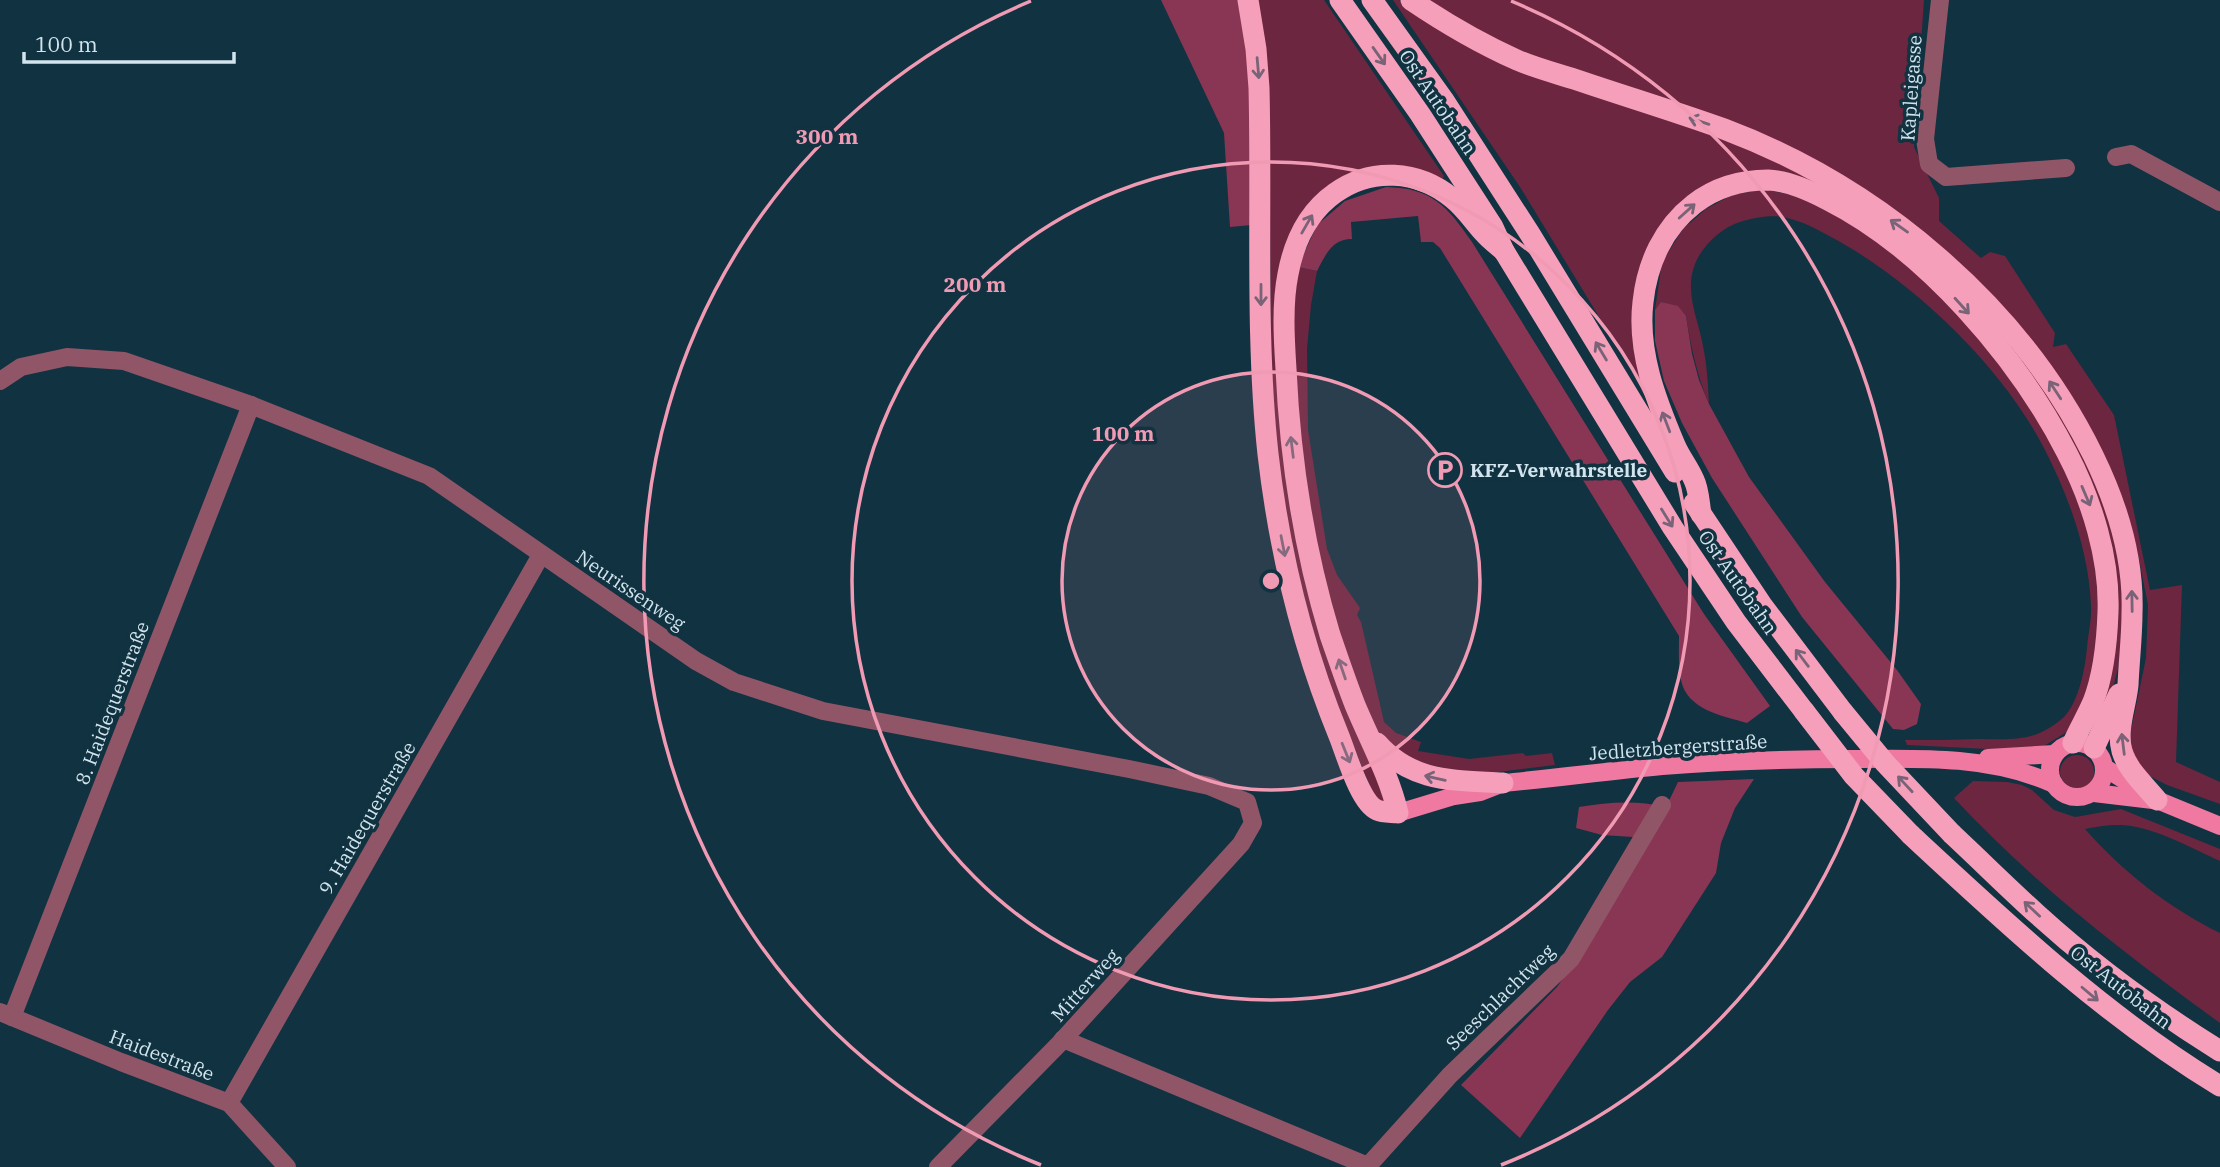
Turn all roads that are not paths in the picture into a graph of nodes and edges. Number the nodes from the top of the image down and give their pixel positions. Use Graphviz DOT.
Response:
graph roads {
  1 [pos="1248,0"];
  2 [pos="1340,0"];
  3 [pos="1372,0"];
  4 [pos="1411,0"];
  5 [pos="1940,0"];
  6 [pos="2116,157"];
  7 [pos="2066,168"];
  8 [pos="2220,202"];
  9 [pos="1504,251"];
  10 [pos="0,382"];
  11 [pos="251,405"];
  12 [pos="1701,514"];
  13 [pos="541,555"];
  14 [pos="2127,669"];
  15 [pos="1367,732"];
  16 [pos="2074,749"];
  17 [pos="1965,760"];
  18 [pos="2105,768"];
  19 [pos="1503,783"];
  20 [pos="2053,785"];
  21 [pos="2094,793"];
  22 [pos="2157,800"];
  23 [pos="1661,805"];
  24 [pos="1398,813"];
  25 [pos="1253,823"];
  26 [pos="2220,826"];
  27 [pos="6,1015"];
  28 [pos="1063,1040"];
  29 [pos="2220,1051"];
  30 [pos="2220,1086"];
  31 [pos="229,1103"];
  32 [pos="287,1167"];
  33 [pos="938,1167"];
  34 [pos="1367,1167"];
  1 -- 24 [label="highway, one-way"];
  2 -- 9 [label="highway, Ost Autobahn, one-way"];
  12 -- 3 [label="highway, Ost Autobahn, one-way"];
  14 -- 4 [label="highway, one-way"];
  5 -- 7 [label="street, Kapleigasse"];
  6 -- 8 [label="street"];
  15 -- 9 [label="highway, one-way"];
  9 -- 30 [label="highway, Ost Autobahn, one-way, bridge"];
  10 -- 11 [label="street, Neurissenweg"];
  11 -- 13 [label="street, Neurissenweg"];
  11 -- 27 [label="street, 8. Haidequerstraße"];
  12 -- 16 [label="highway, one-way"];
  29 -- 12 [label="highway, Ost Autobahn, one-way, bridge"];
  13 -- 25 [label="street, Neurissenweg"];
  13 -- 31 [label="street, 9. Haidequerstraße"];
  14 -- 16 [label="highway"];
  22 -- 14 [label="highway, one-way"];
  19 -- 15 [label="highway, one-way"];
  15 -- 24 [label="highway"];
  16 -- 17 [label="main road, Jedletzbergerstraße"];
  16 -- 18 [label="main road"];
  16 -- 20 [label="main road"];
  17 -- 19 [label="main road, Jedletzbergerstraße"];
  17 -- 20 [label="main road, Jedletzbergerstraße"];
  18 -- 21 [label="main road"];
  18 -- 22 [label="main road"];
  19 -- 24 [label="main road, Jedletzbergerstraße"];
  20 -- 21 [label="main road"];
  21 -- 22 [label="main road"];
  22 -- 26 [label="main road"];
  23 -- 34 [label="street, Seeschlachtweg"];
  25 -- 28 [label="street, Mitterweg"];
  27 -- 31 [label="street, Haidestraße"];
  28 -- 33 [label="street, Mitterweg"];
  28 -- 34 [label="street"];
  31 -- 32 [label="street, Haidestraße"];
}
